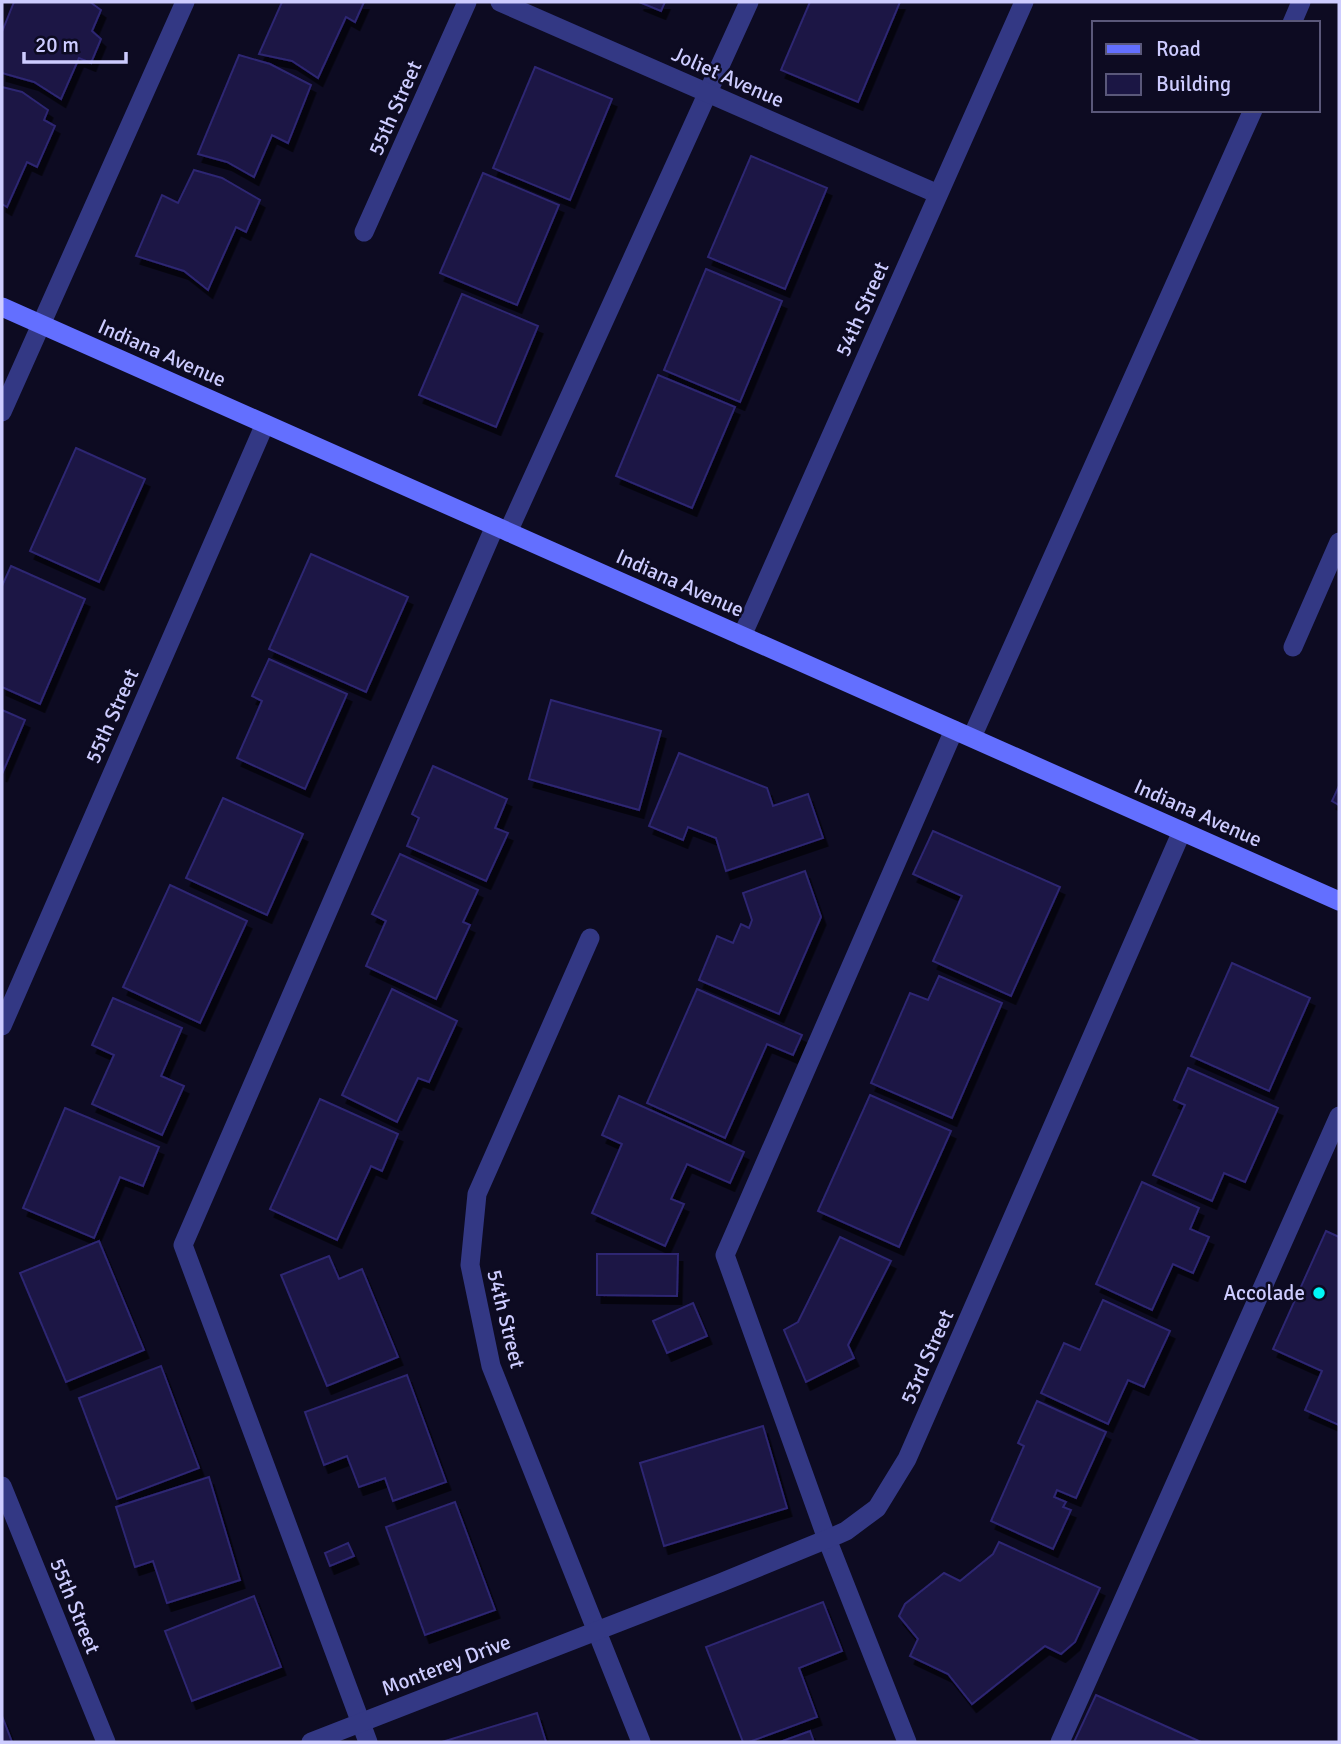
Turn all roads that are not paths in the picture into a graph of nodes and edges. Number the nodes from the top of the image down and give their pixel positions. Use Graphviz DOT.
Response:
graph roads {
  1 [pos="185,2"];
  2 [pos="467,2"];
  3 [pos="500,2"];
  4 [pos="749,2"];
  5 [pos="1024,2"];
  6 [pos="1301,2"];
  7 [pos="1293,21"];
  8 [pos="709,93"];
  9 [pos="1251,112"];
  10 [pos="938,194"];
  11 [pos="364,232"];
  12 [pos="2,307"];
  13 [pos="41,324"];
  14 [pos="2,412"];
  15 [pos="265,424"];
  16 [pos="502,529"];
  17 [pos="1339,542"];
  18 [pos="742,636"];
  19 [pos="1293,647"];
  20 [pos="963,734"];
  21 [pos="1182,831"];
  22 [pos="1339,901"];
  23 [pos="590,938"];
  24 [pos="2,1026"];
  25 [pos="1339,1116"];
  26 [pos="2,1486"];
  27 [pos="827,1539"];
  28 [pos="598,1631"];
  29 [pos="360,1723"];
  30 [pos="106,1742"];
  31 [pos="311,1742"];
  32 [pos="368,1742"];
  33 [pos="642,1742"];
  34 [pos="907,1742"];
  35 [pos="1060,1742"];
  1 -- 13 [label="street"];
  2 -- 11 [label="street, 55th Street"];
  3 -- 8 [label="street, Joliet Avenue"];
  4 -- 8 [label="street"];
  5 -- 10 [label="street, 54th Street"];
  6 -- 7 [label="street"];
  8 -- 10 [label="street, Joliet Avenue"];
  8 -- 16 [label="street"];
  9 -- 20 [label="street"];
  10 -- 18 [label="street, 54th Street"];
  12 -- 13 [label="main road, Indiana Avenue"];
  13 -- 14 [label="street"];
  13 -- 15 [label="main road, Indiana Avenue"];
  15 -- 16 [label="main road, Indiana Avenue"];
  15 -- 24 [label="street, 55th Street"];
  16 -- 18 [label="main road, Indiana Avenue"];
  16 -- 29 [label="street"];
  17 -- 19 [label="street"];
  18 -- 20 [label="main road, Indiana Avenue"];
  20 -- 21 [label="main road, Indiana Avenue"];
  20 -- 27 [label="street"];
  21 -- 22 [label="main road, Indiana Avenue"];
  21 -- 27 [label="street, 53rd Street"];
  23 -- 28 [label="street, 54th Street"];
  25 -- 35 [label="street"];
  26 -- 30 [label="street, 55th Street"];
  27 -- 28 [label="street, 53rd Street"];
  27 -- 34 [label="street"];
  28 -- 29 [label="street, Monterey Drive"];
  28 -- 33 [label="street"];
  29 -- 31 [label="street, Monterey Drive"];
  29 -- 32 [label="street"];
}
